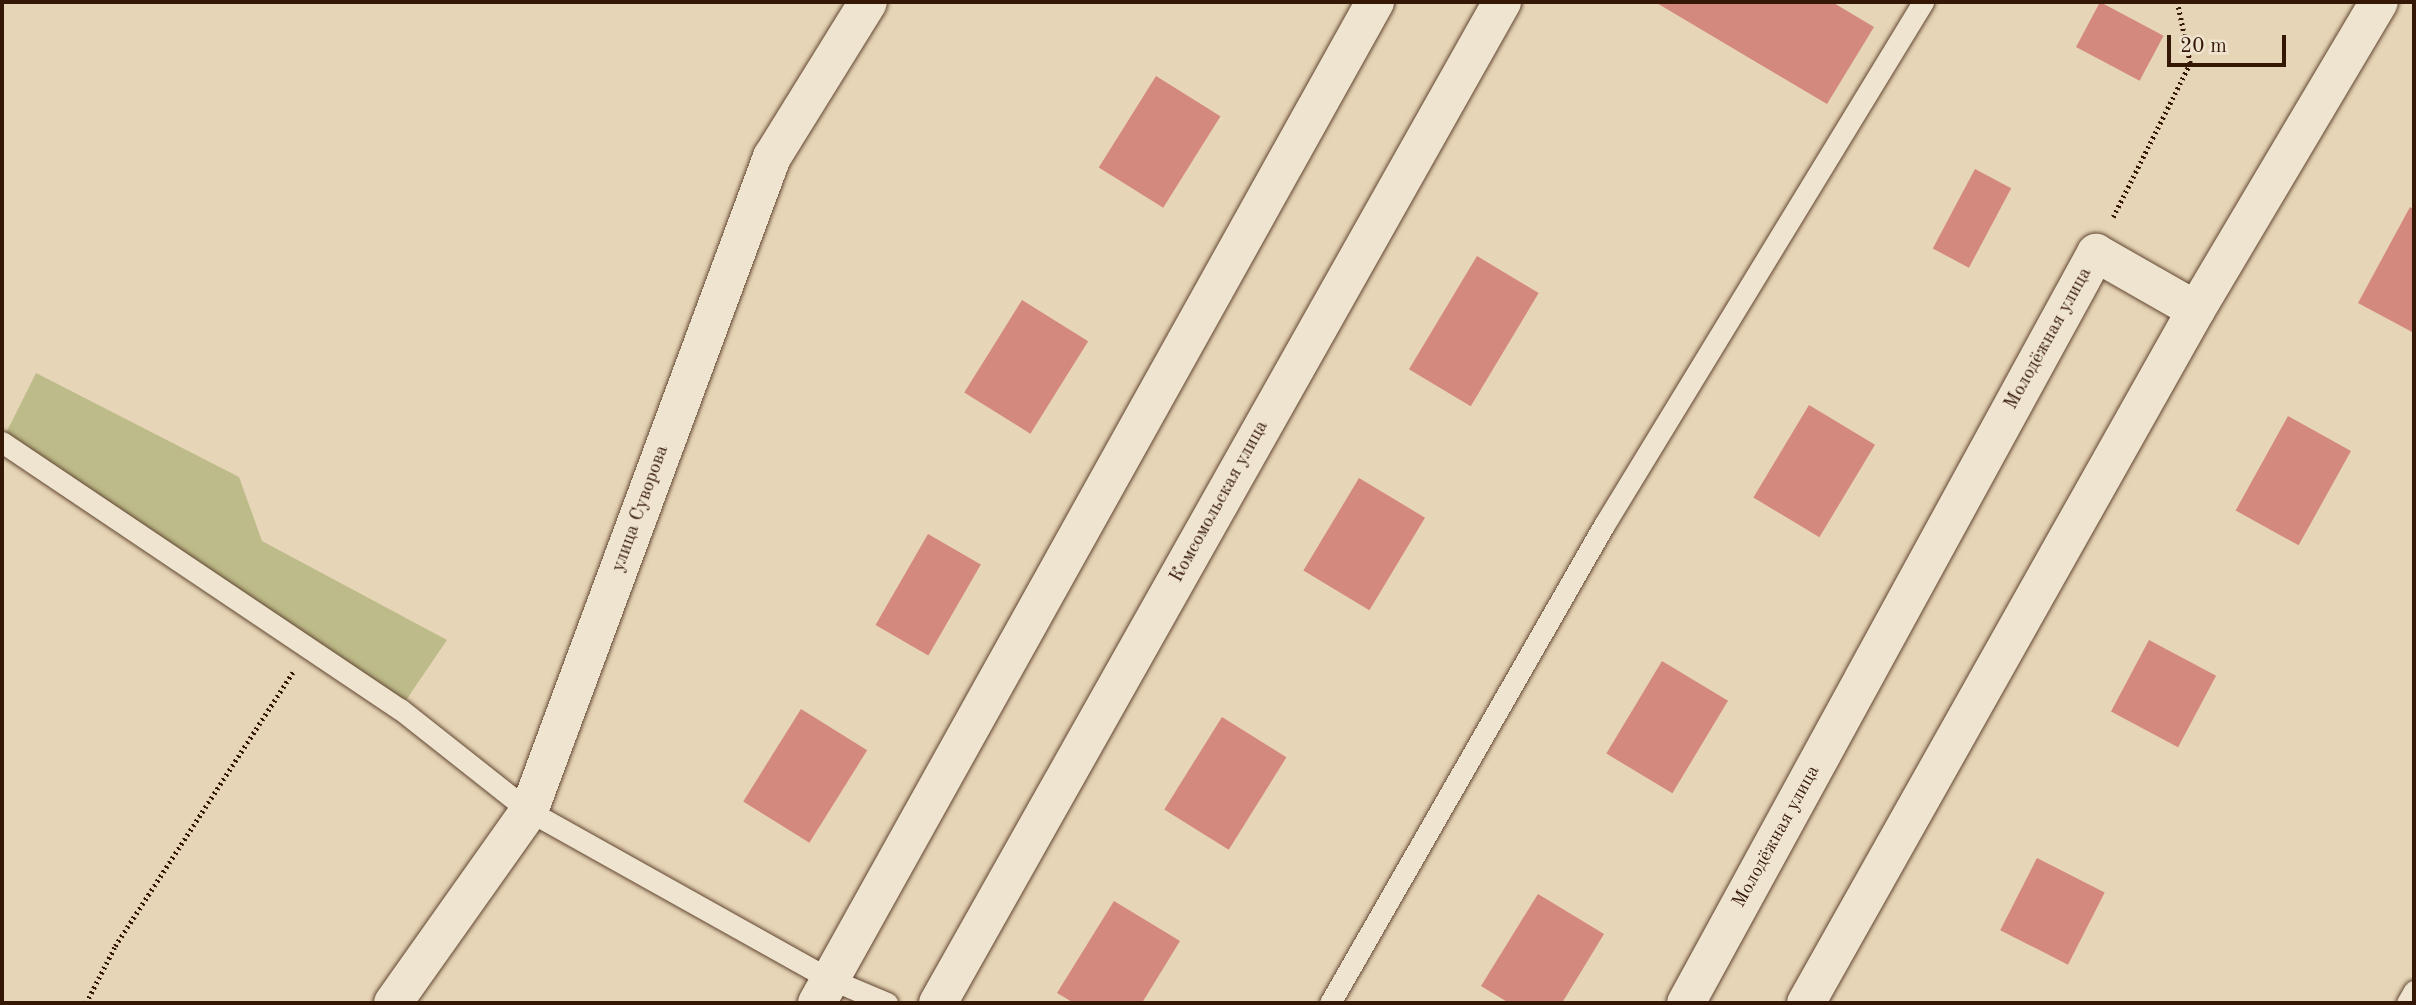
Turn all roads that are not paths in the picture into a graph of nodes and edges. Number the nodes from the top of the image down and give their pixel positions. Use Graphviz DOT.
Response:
graph roads {
  1 [pos="868,2"];
  2 [pos="1375,2"];
  3 [pos="1502,2"];
  4 [pos="1923,2"];
  5 [pos="2379,2"];
  6 [pos="2196,310"];
  7 [pos="2,442"];
  8 [pos="529,811"];
  9 [pos="824,991"];
  10 [pos="2414,991"];
  11 [pos="393,1003"];
  12 [pos="887,1003"];
  13 [pos="939,1003"];
  14 [pos="1330,1003"];
  15 [pos="1686,1003"];
  16 [pos="1806,1003"];
  17 [pos="2407,1003"];
  1 -- 8 [label="street, улица Суворова"];
  2 -- 9 [label="street"];
  3 -- 13 [label="street, Комсомольская улица"];
  4 -- 14 [label="lane"];
  5 -- 6 [label="street"];
  6 -- 15 [label="street, Молодёжная улица"];
  6 -- 16 [label="street"];
  7 -- 8 [label="lane"];
  8 -- 9 [label="lane"];
  8 -- 11 [label="street, улица Суворова"];
  9 -- 12 [label="lane"];
  10 -- 17 [label="lane"];
}
